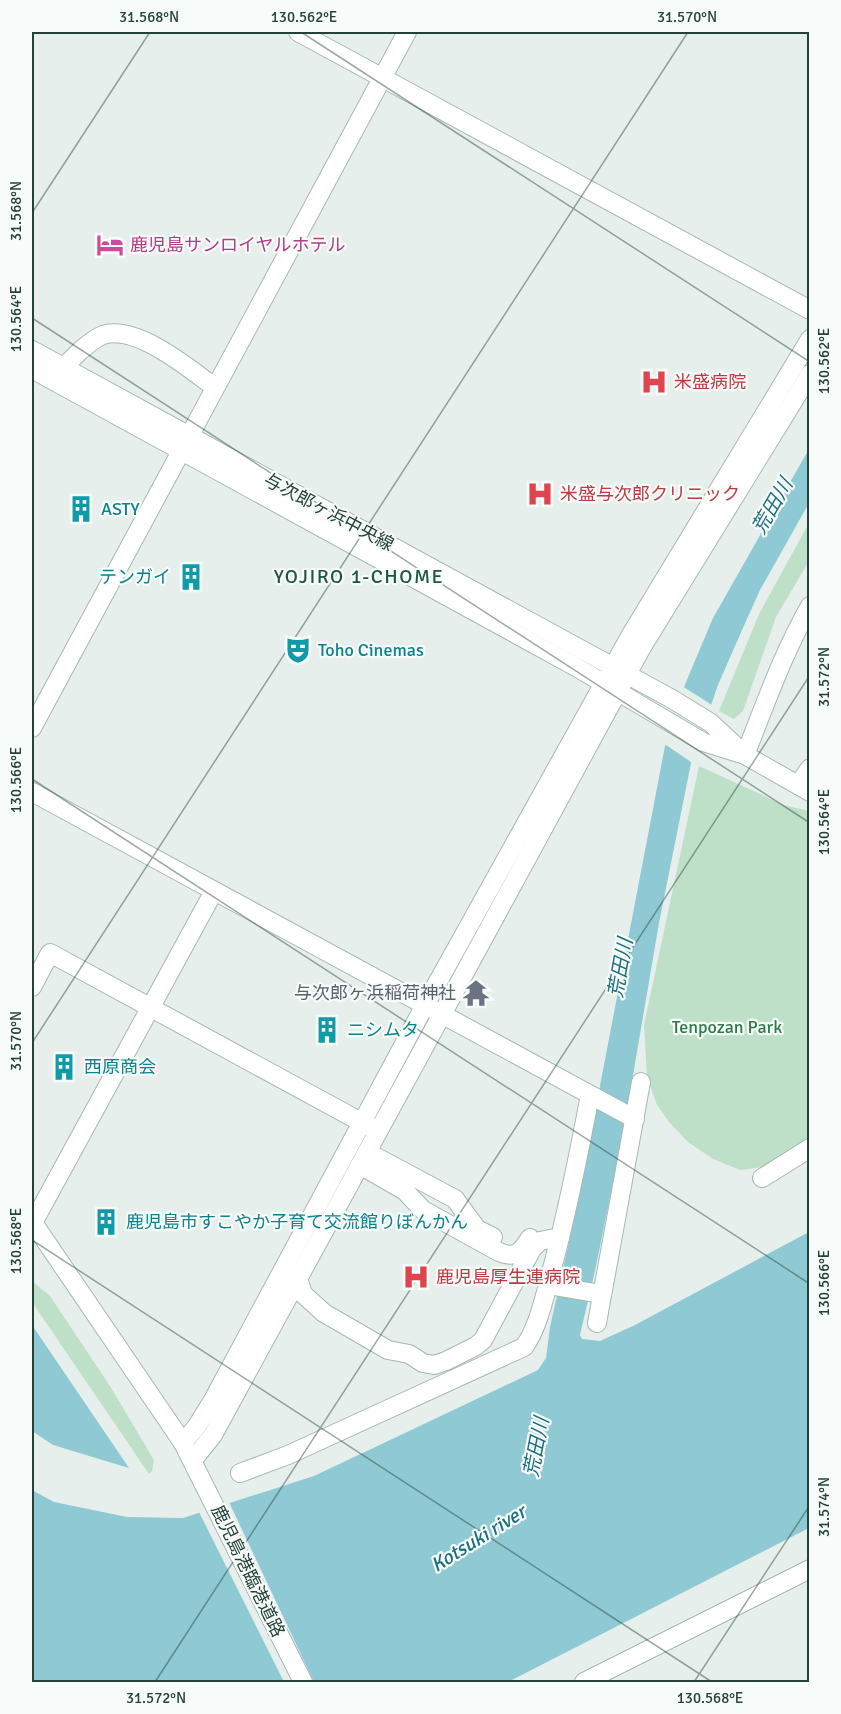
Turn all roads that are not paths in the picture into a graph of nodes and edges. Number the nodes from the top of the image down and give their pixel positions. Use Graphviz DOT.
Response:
graph roads {
  1 [pos="298,32"];
  2 [pos="407,32"];
  3 [pos="381,78"];
  4 [pos="810,310"];
  5 [pos="810,339"];
  6 [pos="32,350"];
  7 [pos="32,369"];
  8 [pos="810,374"];
  9 [pos="59,375"];
  10 [pos="214,387"];
  11 [pos="185,443"];
  12 [pos="744,464"];
  13 [pos="346,531"];
  14 [pos="810,606"];
  15 [pos="620,670"];
  16 [pos="611,687"];
  17 [pos="32,728"];
  18 [pos="745,755"];
  19 [pos="810,768"];
  20 [pos="804,788"];
  21 [pos="32,792"];
  22 [pos="214,891"];
  23 [pos="32,987"];
  24 [pos="150,1006"];
  25 [pos="434,1010"];
  26 [pos="641,1083"];
  27 [pos="593,1097"];
  28 [pos="631,1117"];
  29 [pos="371,1127"];
  30 [pos="810,1148"];
  31 [pos="364,1158"];
  32 [pos="762,1178"];
  33 [pos="430,1186"];
  34 [pos="415,1202"];
  35 [pos="32,1222"];
  36 [pos="560,1237"];
  37 [pos="291,1273"];
  38 [pos="551,1285"];
  39 [pos="598,1293"];
  40 [pos="597,1323"];
  41 [pos="183,1443"];
  42 [pos="192,1460"];
  43 [pos="240,1473"];
  44 [pos="810,1569"];
  45 [pos="303,1683"];
  46 [pos="585,1683"];
  1 -- 3 [label="street"];
  2 -- 3 [label="street"];
  3 -- 4 [label="street"];
  3 -- 10 [label="street"];
  5 -- 12 [label="street"];
  6 -- 9 [label="street, 与次郎ヶ浜中央線"];
  7 -- 9 [label="street, 与次郎ヶ浜中央線"];
  8 -- 12 [label="street"];
  9 -- 10 [label="street"];
  9 -- 11 [label="street, 与次郎ヶ浜中央線"];
  10 -- 11 [label="street"];
  11 -- 13 [label="street, 与次郎ヶ浜中央線"];
  11 -- 17 [label="street"];
  12 -- 15 [label="street"];
  13 -- 15 [label="street, 与次郎ヶ浜中央線"];
  13 -- 16 [label="street, 与次郎ヶ浜中央線"];
  14 -- 18 [label="street"];
  15 -- 16 [label="street"];
  15 -- 18 [label="street, 与次郎ヶ浜中央線"];
  16 -- 18 [label="street, 与次郎ヶ浜中央線"];
  16 -- 25 [label="street"];
  18 -- 20 [label="street, 与次郎ヶ浜中央線"];
  19 -- 20 [label="street"];
  21 -- 22 [label="street"];
  22 -- 24 [label="street"];
  22 -- 25 [label="street"];
  23 -- 24 [label="street"];
  24 -- 29 [label="street"];
  24 -- 35 [label="street"];
  25 -- 27 [label="street"];
  25 -- 29 [label="street"];
  26 -- 28 [label="street"];
  27 -- 28 [label="street"];
  27 -- 36 [label="street"];
  28 -- 39 [label="street"];
  29 -- 31 [label="street"];
  29 -- 37 [label="street"];
  30 -- 32 [label="street"];
  31 -- 33 [label="street"];
  31 -- 34 [label="street"];
  31 -- 37 [label="street"];
  33 -- 34 [label="street"];
  33 -- 34 [label="street"];
  35 -- 41 [label="street, 鹿児島港臨港道路"];
  36 -- 37 [label="street"];
  36 -- 38 [label="street"];
  37 -- 41 [label="street"];
  37 -- 42 [label="street"];
  38 -- 39 [label="street"];
  38 -- 43 [label="street"];
  39 -- 40 [label="street"];
  41 -- 42 [label="street, 鹿児島港臨港道路"];
  42 -- 45 [label="street, 鹿児島港臨港道路"];
  44 -- 46 [label="street"];
}
